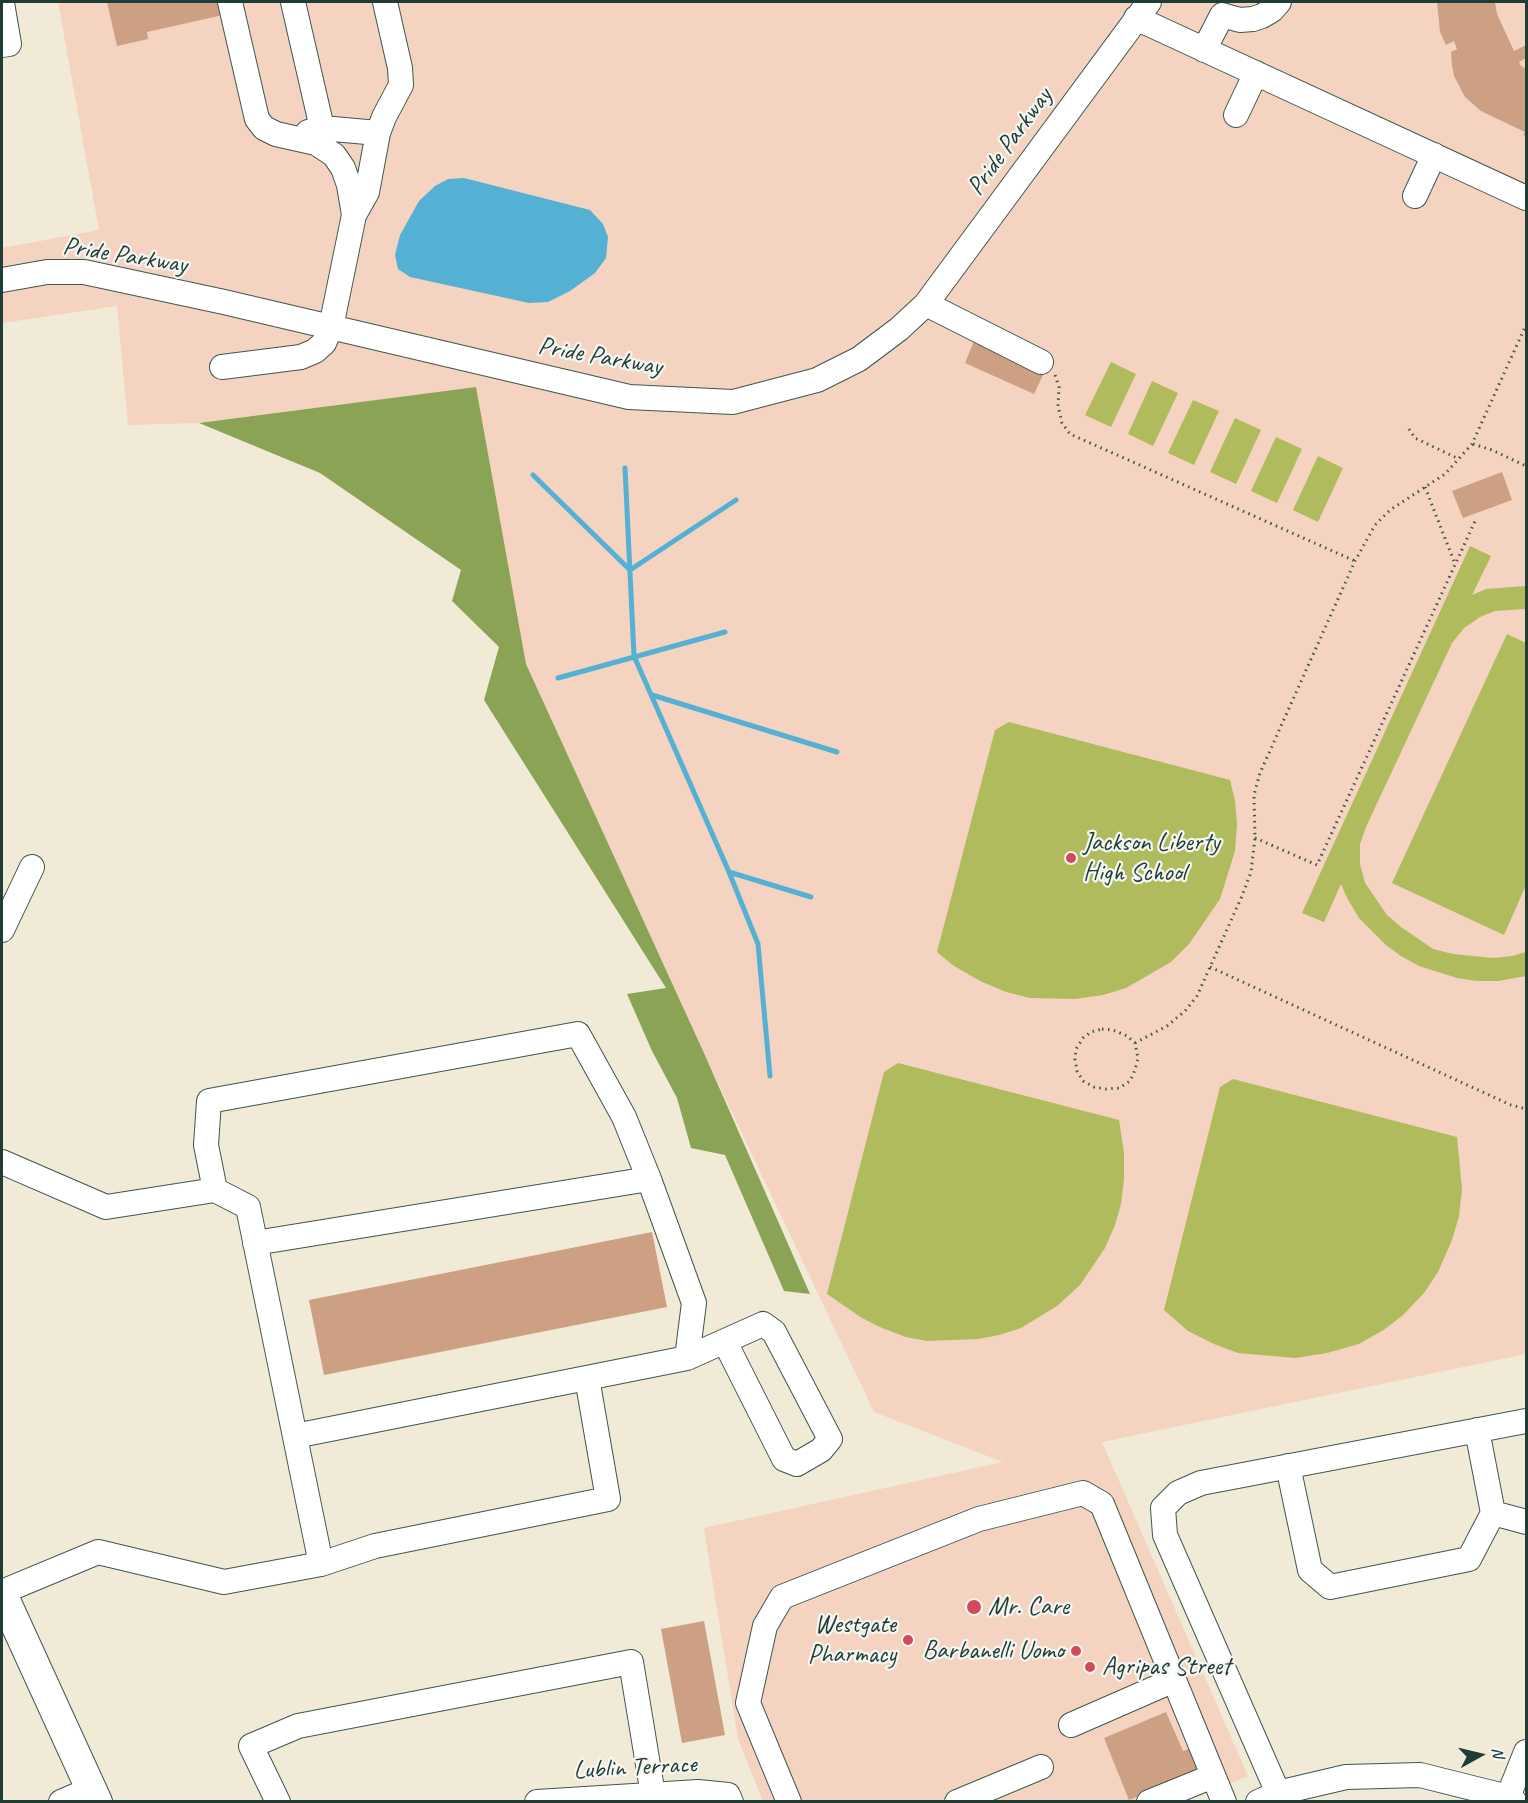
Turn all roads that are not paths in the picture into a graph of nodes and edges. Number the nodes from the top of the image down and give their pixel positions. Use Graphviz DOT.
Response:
graph roads {
  1 [pos="230,2"];
  2 [pos="293,2"];
  3 [pos="385,2"];
  4 [pos="1279,2"];
  5 [pos="2,3"];
  6 [pos="1214,8"];
  7 [pos="1142,10"];
  8 [pos="2,45"];
  9 [pos="1204,50"];
  10 [pos="1256,73"];
  11 [pos="1236,115"];
  12 [pos="322,128"];
  13 [pos="378,133"];
  14 [pos="295,137"];
  15 [pos="1434,155"];
  16 [pos="1415,196"];
  17 [pos="1527,198"];
  18 [pos="354,215"];
  19 [pos="2,280"];
  20 [pos="926,304"];
  21 [pos="331,327"];
  22 [pos="1041,362"];
  23 [pos="222,367"];
  24 [pos="32,867"];
  25 [pos="2,930"];
  26 [pos="2,1162"];
  27 [pos="649,1179"];
  28 [pos="215,1190"];
  29 [pos="255,1243"];
  30 [pos="725,1342"];
  31 [pos="687,1358"];
  32 [pos="587,1378"];
  33 [pos="1527,1421"];
  34 [pos="1477,1430"];
  35 [pos="295,1436"];
  36 [pos="1288,1466"];
  37 [pos="1493,1513"];
  38 [pos="1527,1521"];
  39 [pos="321,1564"];
  40 [pos="2,1593"];
  41 [pos="1174,1680"];
  42 [pos="1071,1725"];
  43 [pos="1527,1752"];
  44 [pos="1041,1767"];
  45 [pos="1213,1776"];
  46 [pos="1000,1793"];
  47 [pos="94,1795"];
  48 [pos="653,1795"];
  49 [pos="1273,1799"];
  50 [pos="1511,1799"];
  51 [pos="61,1802"];
  52 [pos="278,1802"];
  53 [pos="537,1802"];
  54 [pos="731,1802"];
  55 [pos="789,1802"];
  56 [pos="957,1802"];
  57 [pos="1149,1802"];
  58 [pos="1224,1802"];
  1 -- 14 [label="street"];
  2 -- 12 [label="street"];
  3 -- 13 [label="street"];
  4 -- 6 [label="street"];
  5 -- 8 [label="street"];
  6 -- 9 [label="street"];
  7 -- 9 [label="street"];
  7 -- 20 [label="street, Pride Parkway"];
  9 -- 10 [label="street"];
  10 -- 11 [label="street"];
  10 -- 15 [label="street"];
  12 -- 13 [label="street"];
  12 -- 14 [label="street"];
  13 -- 18 [label="street"];
  14 -- 18 [label="street"];
  15 -- 16 [label="street"];
  15 -- 17 [label="street"];
  18 -- 21 [label="street"];
  19 -- 21 [label="street, Pride Parkway"];
  20 -- 21 [label="street, Pride Parkway"];
  20 -- 22 [label="street"];
  21 -- 23 [label="street"];
  24 -- 25 [label="street"];
  26 -- 28 [label="street"];
  27 -- 28 [label="street"];
  27 -- 29 [label="street"];
  27 -- 31 [label="street"];
  28 -- 29 [label="street"];
  29 -- 35 [label="street"];
  30 -- 30 [label="street"];
  30 -- 31 [label="street"];
  31 -- 32 [label="street"];
  32 -- 35 [label="street"];
  32 -- 39 [label="street"];
  33 -- 34 [label="street"];
  34 -- 36 [label="street"];
  34 -- 37 [label="street"];
  35 -- 39 [label="street"];
  36 -- 37 [label="street"];
  36 -- 49 [label="street"];
  37 -- 38 [label="street"];
  39 -- 40 [label="street"];
  40 -- 47 [label="main road"];
  41 -- 42 [label="street"];
  41 -- 45 [label="street"];
  41 -- 55 [label="street"];
  43 -- 50 [label="street"];
  44 -- 46 [label="street"];
  45 -- 57 [label="street"];
  45 -- 58 [label="street"];
  46 -- 56 [label="street"];
  47 -- 51 [label="street"];
  48 -- 52 [label="street"];
  48 -- 53 [label="street, Lublin Terrace"];
  48 -- 54 [label="street, Lublin Terrace"];
  49 -- 50 [label="street"];
}
